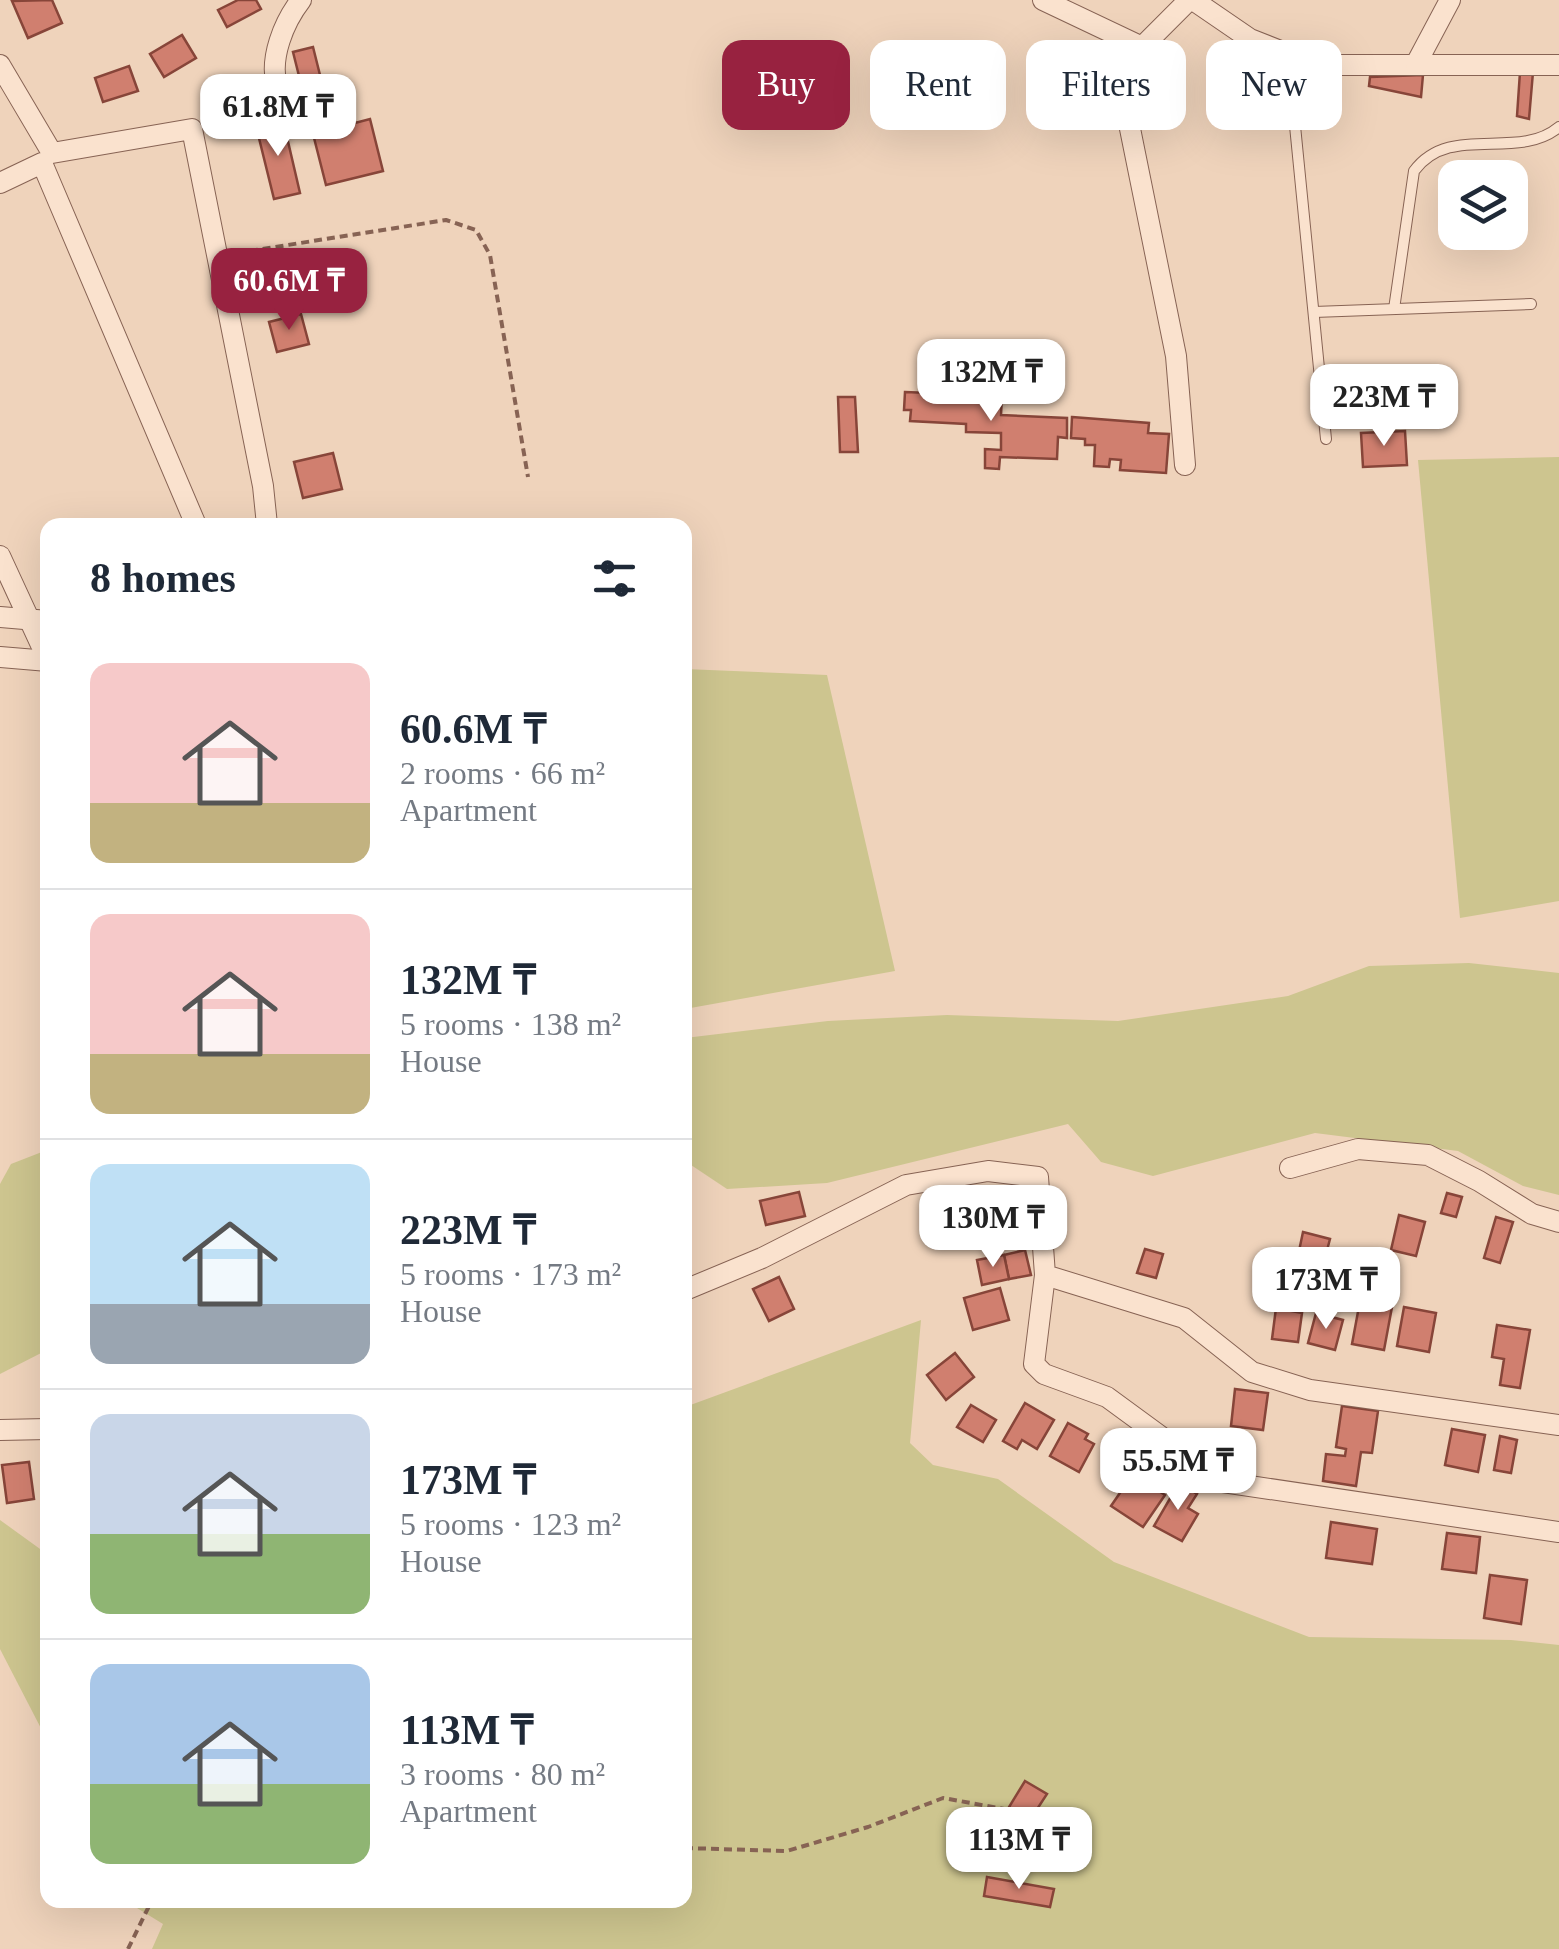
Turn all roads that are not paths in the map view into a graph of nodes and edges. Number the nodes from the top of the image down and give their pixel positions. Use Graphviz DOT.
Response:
graph roads {
  1 [pos="301,0"];
  2 [pos="1043,0"];
  3 [pos="1191,0"];
  4 [pos="1450,0"];
  5 [pos="1127,40"];
  6 [pos="1149,40"];
  7 [pos="1255,40"];
  8 [pos="1416,64"];
  9 [pos="0,65"];
  10 [pos="1342,65"];
  11 [pos="1559,65"];
  12 [pos="291,116"];
  13 [pos="1559,127"];
  14 [pos="1130,130"];
  15 [pos="1296,130"];
  16 [pos="47,158"];
  17 [pos="0,183"];
  18 [pos="1532,304"];
  19 [pos="1394,309"];
  20 [pos="1314,312"];
  21 [pos="1326,439"];
  22 [pos="1185,465"];
  23 [pos="193,518"];
  24 [pos="267,518"];
  25 [pos="0,556"];
  26 [pos="0,617"];
  27 [pos="37,620"];
  28 [pos="0,657"];
  29 [pos="40,660"];
  30 [pos="1290,1168"];
  31 [pos="1559,1222"];
  32 [pos="1045,1275"];
  33 [pos="692,1287"];
  34 [pos="1559,1425"];
  35 [pos="40,1428"];
  36 [pos="0,1430"];
  37 [pos="1559,1532"];
  1 -- 12 [label="street"];
  2 -- 5 [label="street"];
  3 -- 6 [label="street"];
  3 -- 7 [label="street"];
  4 -- 8 [label="street"];
  8 -- 10 [label="street"];
  8 -- 11 [label="street"];
  9 -- 16 [label="street"];
  13 -- 19 [label="lane"];
  14 -- 22 [label="street"];
  15 -- 20 [label="lane"];
  16 -- 17 [label="street"];
  16 -- 23 [label="street"];
  16 -- 24 [label="street"];
  18 -- 19 [label="lane"];
  19 -- 20 [label="lane"];
  20 -- 21 [label="lane"];
  25 -- 27 [label="street"];
  26 -- 27 [label="street"];
  28 -- 29 [label="street"];
  30 -- 31 [label="street"];
  32 -- 33 [label="street"];
  32 -- 34 [label="street"];
  32 -- 37 [label="street"];
  35 -- 36 [label="street"];
}
